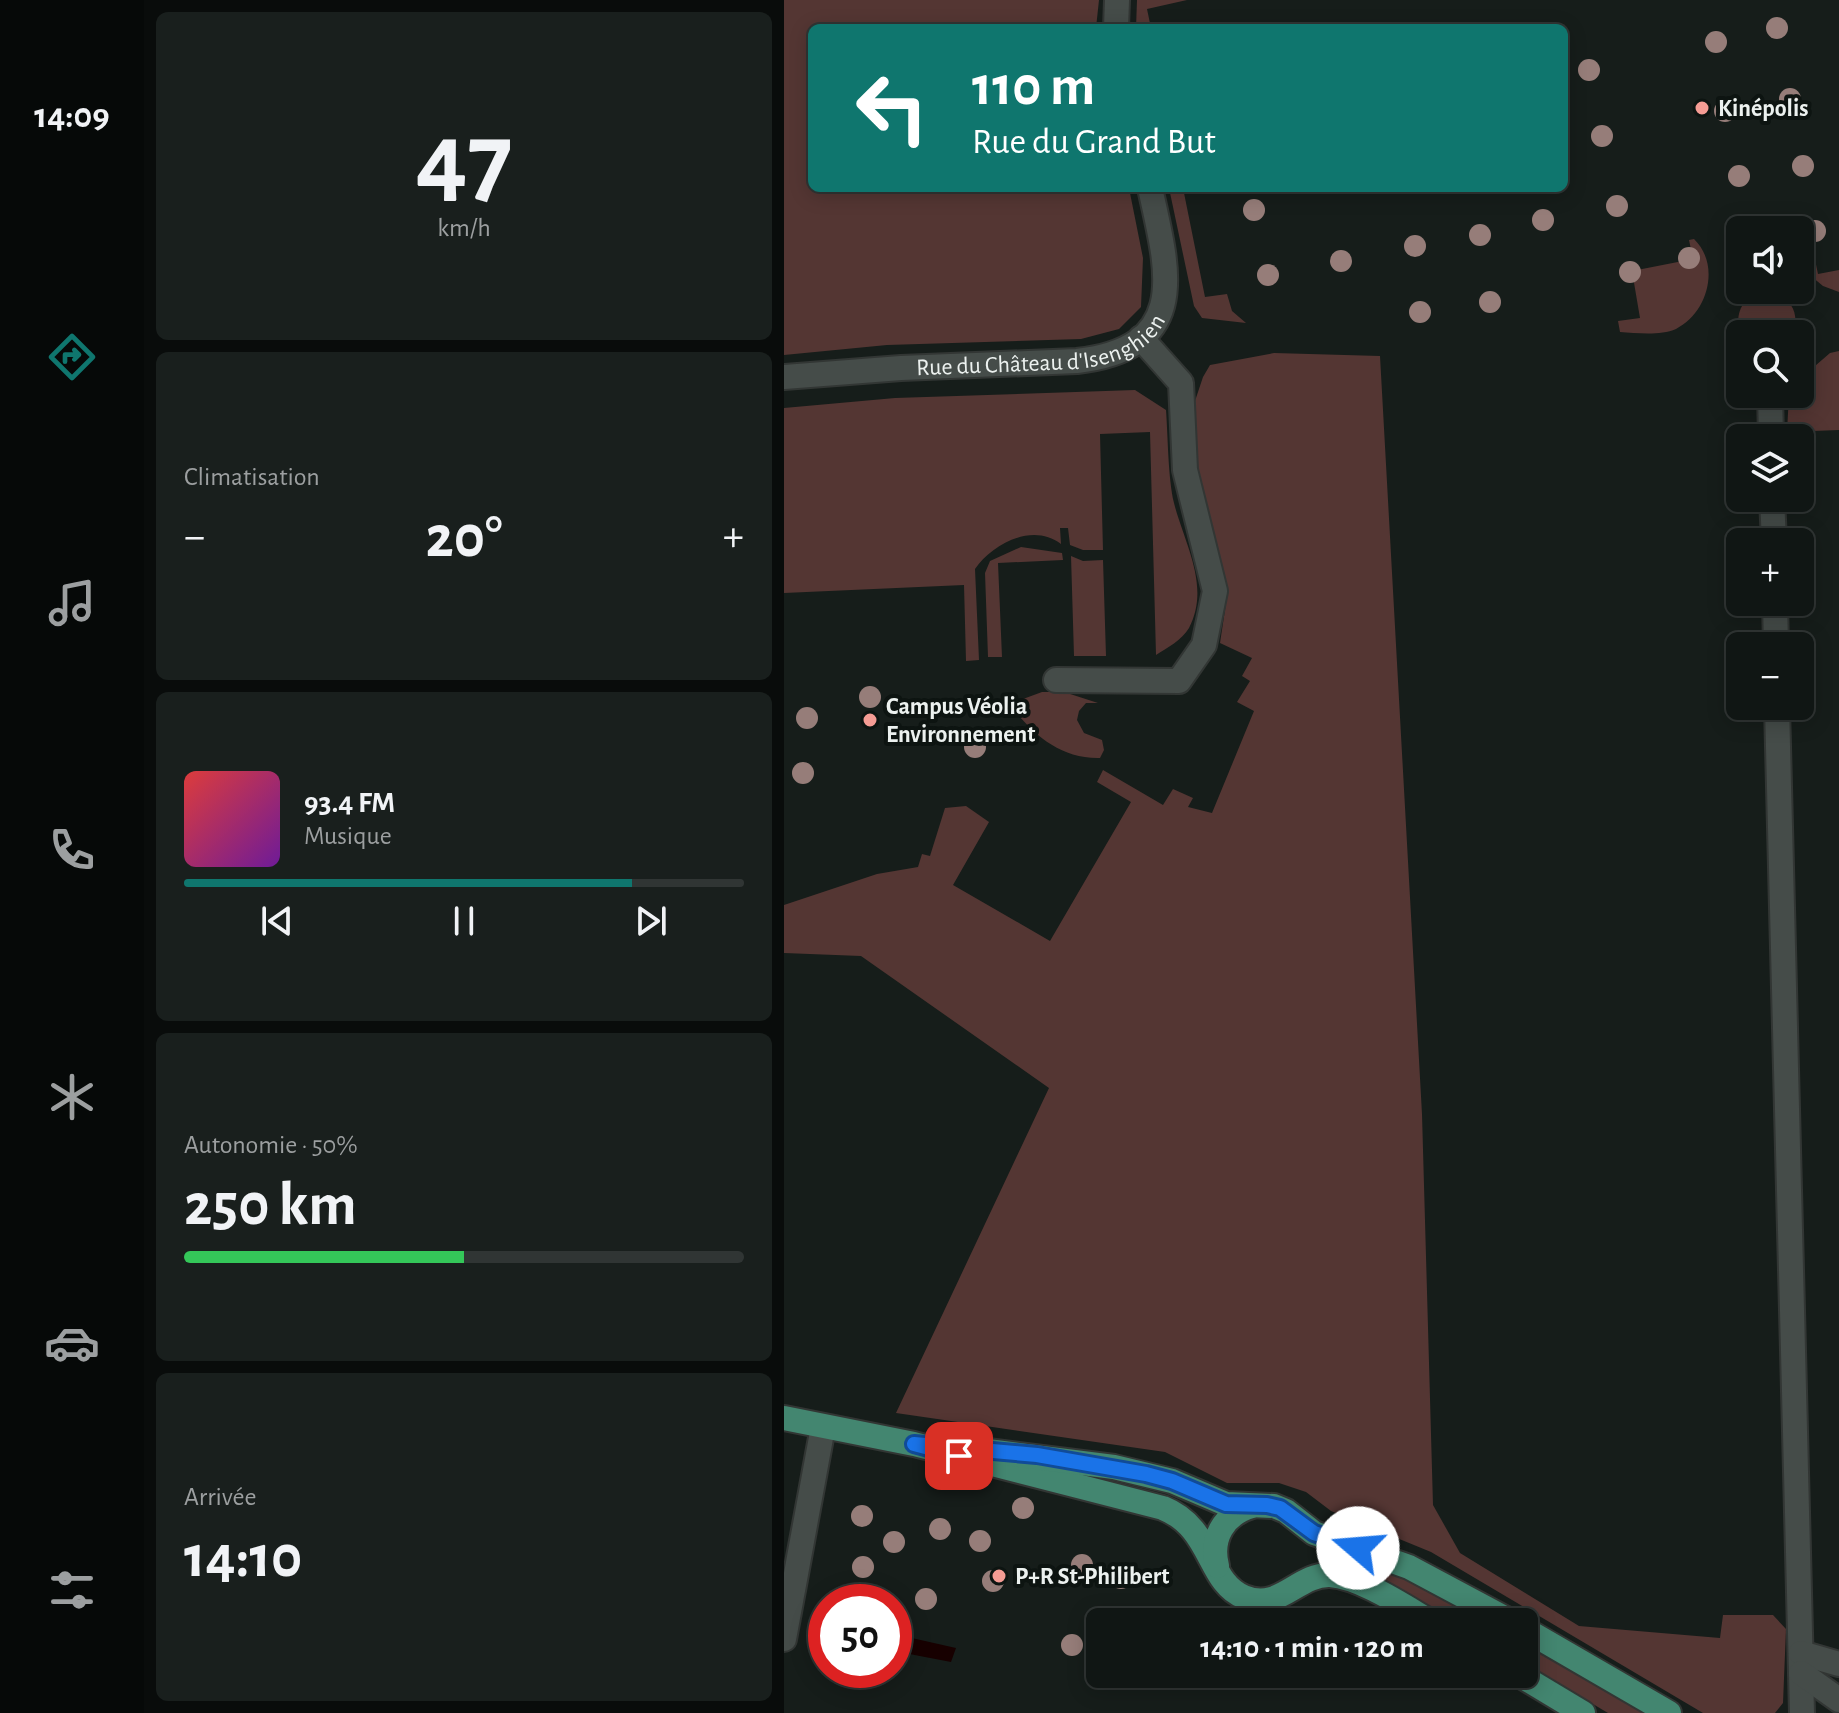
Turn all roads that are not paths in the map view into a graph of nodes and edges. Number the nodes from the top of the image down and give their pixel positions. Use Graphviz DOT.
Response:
graph roads {
  1 [pos="1117,0"];
  2 [pos="1116,24"];
  3 [pos="1151,192"];
  4 [pos="1141,338"];
  5 [pos="784,377"];
  6 [pos="1056,680"];
  7 [pos="1777,720"];
  8 [pos="784,1418"];
  9 [pos="823,1427"];
  10 [pos="914,1444"];
  11 [pos="1254,1505"];
  12 [pos="1301,1524"];
  13 [pos="1217,1569"];
  14 [pos="1297,1586"];
  15 [pos="1403,1608"];
  16 [pos="1486,1608"];
  17 [pos="1538,1637"];
  18 [pos="784,1639"];
  19 [pos="1801,1663"];
  20 [pos="1839,1664"];
  21 [pos="1538,1686"];
  22 [pos="1839,1700"];
  23 [pos="1583,1713"];
  24 [pos="1669,1713"];
  25 [pos="1802,1713"];
  1 -- 2 [label="street"];
  3 -- 4 [label="street, Rue du Château d'Isenghien"];
  4 -- 5 [label="street, Rue du Château d'Isenghien"];
  4 -- 6 [label="street"];
  7 -- 19 [label="street"];
  8 -- 9 [label="main road"];
  9 -- 10 [label="main road"];
  9 -- 18 [label="street"];
  10 -- 11 [label="main road"];
  10 -- 13 [label="main road"];
  11 -- 12 [label="main road"];
  11 -- 13 [label="main road"];
  12 -- 14 [label="main road"];
  12 -- 16 [label="main road"];
  13 -- 14 [label="main road"];
  14 -- 15 [label="main road"];
  17 -- 24 [label="main road"];
  19 -- 20 [label="street"];
  19 -- 22 [label="street"];
  19 -- 25 [label="street"];
  21 -- 23 [label="main road"];
}
